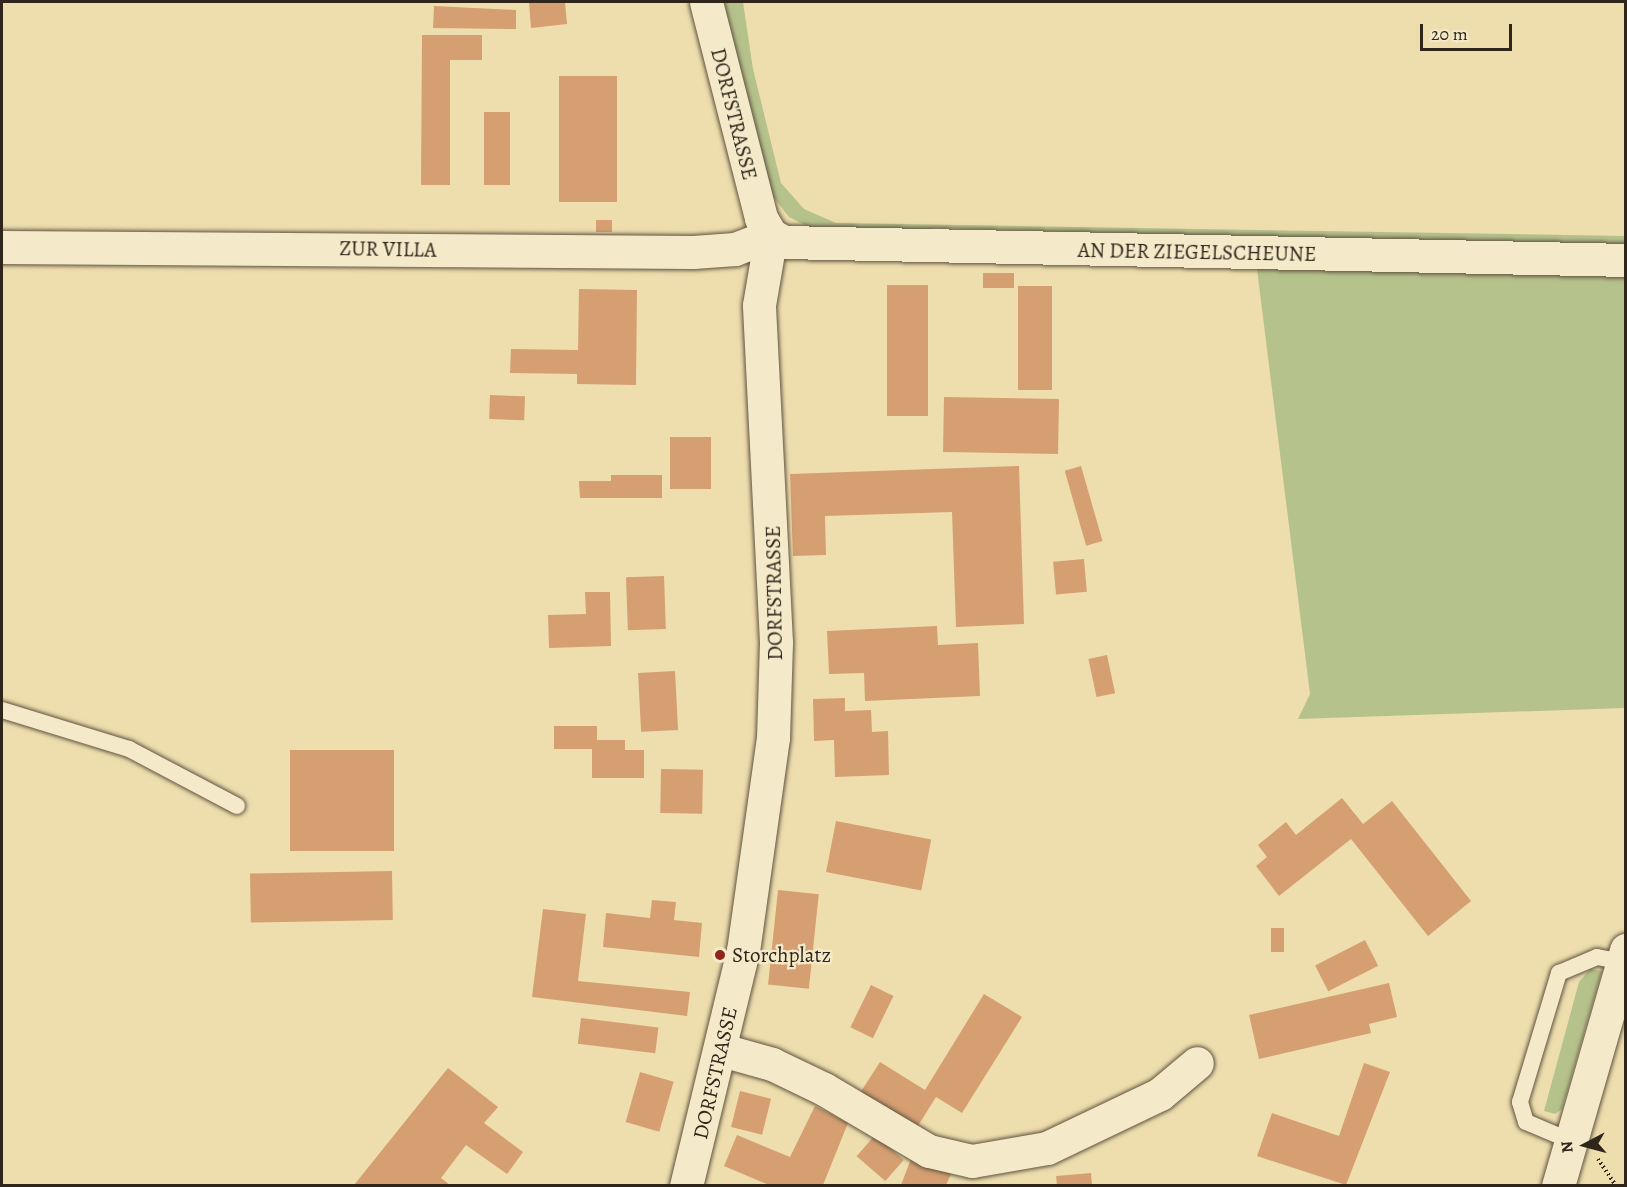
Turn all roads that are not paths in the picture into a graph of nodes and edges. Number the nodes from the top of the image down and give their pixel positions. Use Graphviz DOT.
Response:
graph roads {
  1 [pos="706,2"];
  2 [pos="771,236"];
  3 [pos="2,247"];
  4 [pos="1626,260"];
  5 [pos="2,710"];
  6 [pos="237,806"];
  7 [pos="1624,956"];
  8 [pos="722,1050"];
  9 [pos="1197,1063"];
  10 [pos="1571,1141"];
  11 [pos="686,1185"];
  12 [pos="1558,1185"];
  1 -- 2 [label="street, DORFSTRASSE"];
  2 -- 3 [label="street, ZUR VILLA"];
  2 -- 4 [label="street, AN DER ZIEGELSCHEUNE"];
  2 -- 8 [label="street, DORFSTRASSE"];
  5 -- 6 [label="lane"];
  7 -- 10 [label="street"];
  7 -- 10 [label="lane"];
  8 -- 9 [label="street"];
  8 -- 11 [label="street, DORFSTRASSE"];
  10 -- 12 [label="street"];
}
